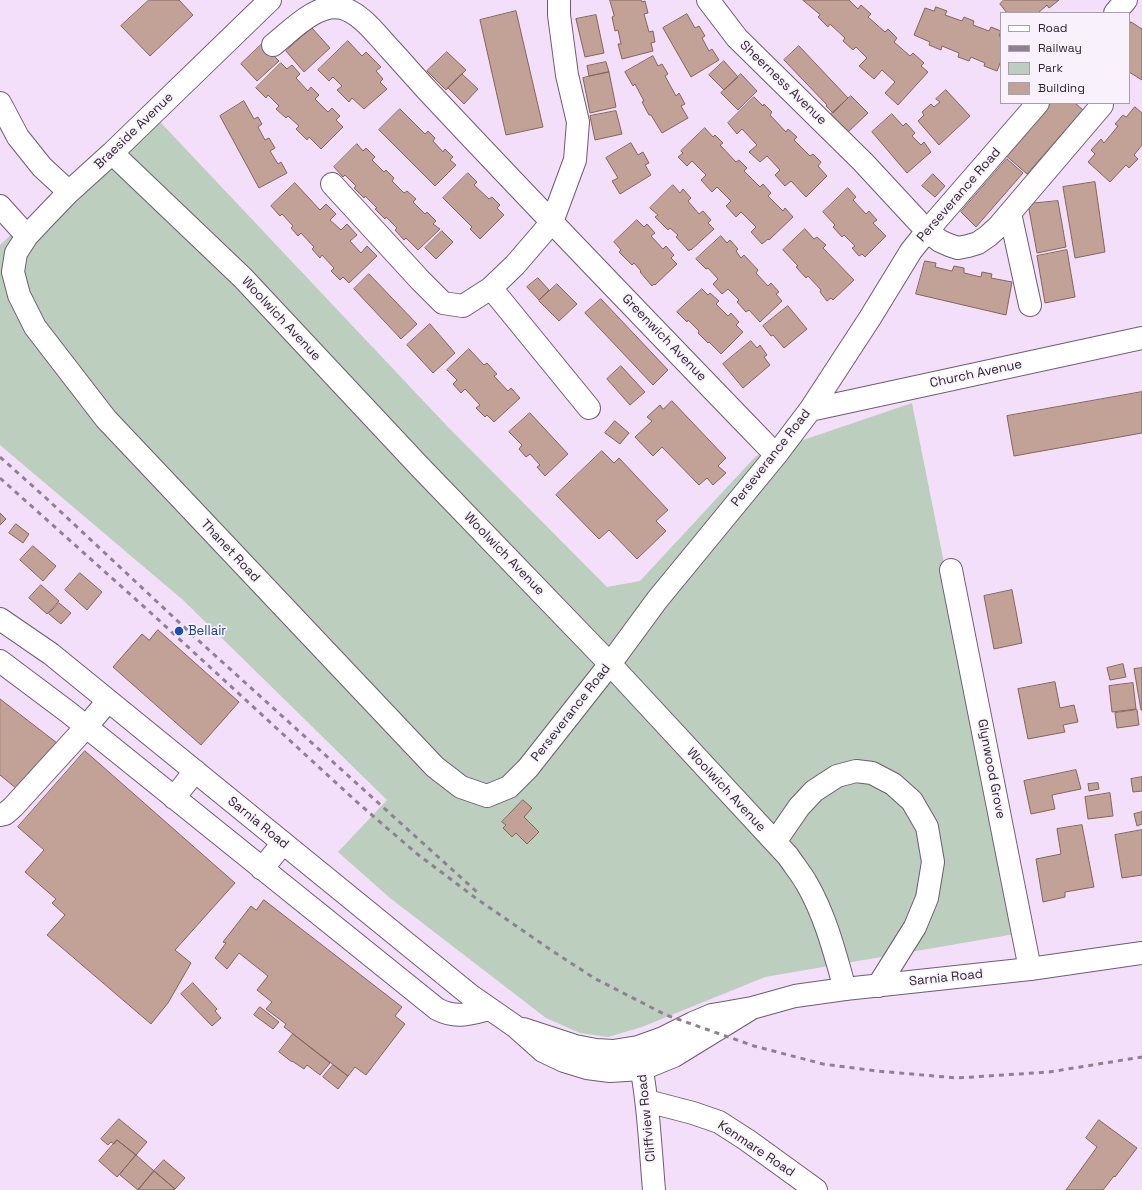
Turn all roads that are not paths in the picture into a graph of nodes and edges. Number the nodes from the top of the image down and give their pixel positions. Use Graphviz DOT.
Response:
graph roads {
  1 [pos="270,0"];
  2 [pos="559,0"];
  3 [pos="708,0"];
  4 [pos="1126,0"];
  5 [pos="1116,12"];
  6 [pos="273,45"];
  7 [pos="0,103"];
  8 [pos="1037,104"];
  9 [pos="1102,105"];
  10 [pos="112,153"];
  11 [pos="332,184"];
  12 [pos="69,192"];
  13 [pos="0,206"];
  14 [pos="1010,213"];
  15 [pos="552,222"];
  16 [pos="927,231"];
  17 [pos="27,236"];
  18 [pos="13,272"];
  19 [pos="491,288"];
  20 [pos="1030,304"];
  21 [pos="1142,338"];
  22 [pos="589,408"];
  23 [pos="810,410"];
  24 [pos="776,455"];
  25 [pos="951,570"];
  26 [pos="0,619"];
  27 [pos="0,661"];
  28 [pos="610,664"];
  29 [pos="108,701"];
  30 [pos="86,727"];
  31 [pos="195,771"];
  32 [pos="487,796"];
  33 [pos="174,798"];
  34 [pos="0,815"];
  35 [pos="775,842"];
  36 [pos="283,843"];
  37 [pos="262,869"];
  38 [pos="1142,953"];
  39 [pos="1030,968"];
  40 [pos="878,986"];
  41 [pos="844,989"];
  42 [pos="752,1008"];
  43 [pos="489,1009"];
  44 [pos="516,1027"];
  45 [pos="638,1047"];
  46 [pos="642,1069"];
  47 [pos="647,1102"];
  48 [pos="654,1190"];
  49 [pos="816,1190"];
  1 -- 10 [label="street, Braeside Avenue"];
  2 -- 15 [label="street"];
  3 -- 16 [label="street, Sheerness Avenue"];
  4 -- 5 [label="street"];
  6 -- 15 [label="street, Greenwich Avenue"];
  7 -- 12 [label="street"];
  8 -- 16 [label="street, Perseverance Road"];
  9 -- 14 [label="street, Sheerness Avenue"];
  10 -- 12 [label="street, Braeside Avenue"];
  10 -- 28 [label="street, Woolwich Avenue"];
  11 -- 19 [label="street"];
  12 -- 17 [label="street, Braeside Avenue"];
  13 -- 17 [label="street"];
  14 -- 16 [label="street, Sheerness Avenue"];
  14 -- 20 [label="street"];
  15 -- 19 [label="street"];
  15 -- 24 [label="street, Greenwich Avenue"];
  16 -- 23 [label="street, Perseverance Road"];
  17 -- 18 [label="street, Braeside Avenue"];
  18 -- 32 [label="street, Thanet Road"];
  19 -- 22 [label="street"];
  21 -- 23 [label="street, Church Avenue"];
  23 -- 24 [label="street, Perseverance Road"];
  24 -- 28 [label="street, Perseverance Road"];
  25 -- 39 [label="street, Glynwood Grove"];
  26 -- 29 [label="street, Sarnia Road"];
  27 -- 30 [label="street"];
  28 -- 32 [label="street, Perseverance Road"];
  28 -- 35 [label="street, Woolwich Avenue"];
  29 -- 30 [label="street"];
  29 -- 31 [label="street, Sarnia Road"];
  30 -- 33 [label="street"];
  30 -- 34 [label="street"];
  31 -- 33 [label="street"];
  31 -- 36 [label="street, Sarnia Road"];
  33 -- 37 [label="street"];
  35 -- 40 [label="street"];
  35 -- 41 [label="street, Woolwich Avenue"];
  36 -- 37 [label="street"];
  36 -- 43 [label="street, Sarnia Road"];
  37 -- 43 [label="street"];
  38 -- 39 [label="street, Sarnia Road"];
  39 -- 40 [label="street, Sarnia Road"];
  40 -- 41 [label="street, Sarnia Road"];
  41 -- 42 [label="street, Sarnia Road"];
  42 -- 45 [label="street, Sarnia Road"];
  42 -- 46 [label="street, Sarnia Road"];
  43 -- 44 [label="street, Sarnia Road"];
  44 -- 45 [label="street, Sarnia Road"];
  44 -- 46 [label="street, Sarnia Road"];
  45 -- 46 [label="street, Cliffview Road"];
  46 -- 47 [label="street, Cliffview Road"];
  47 -- 48 [label="street, Cliffview Road"];
  47 -- 49 [label="street, Kenmare Road"];
}
